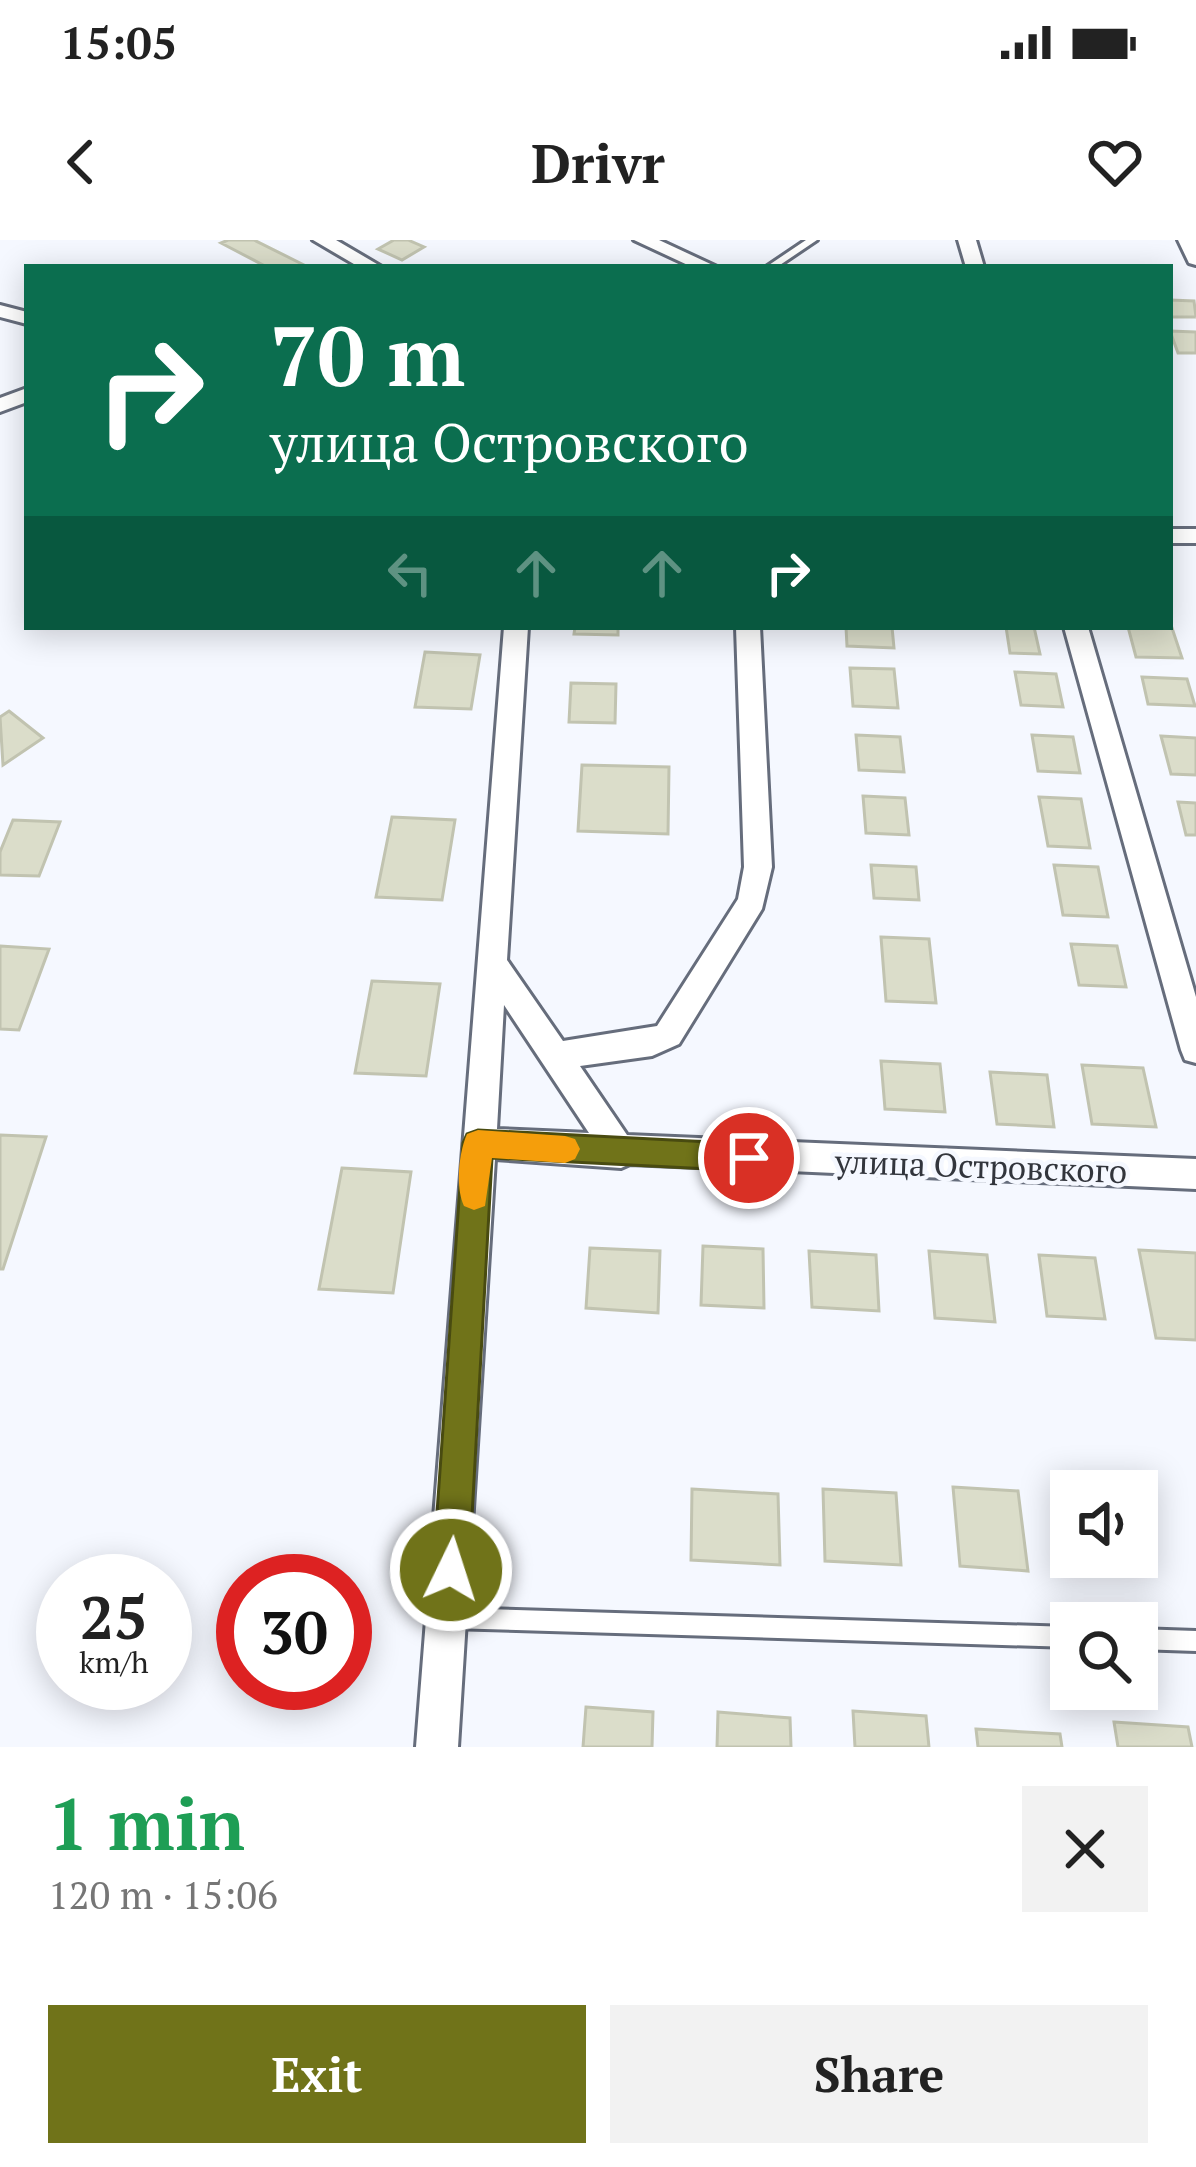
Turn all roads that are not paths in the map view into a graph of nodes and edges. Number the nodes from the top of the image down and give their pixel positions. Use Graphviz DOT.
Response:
graph roads {
  1 [pos="322,240"];
  2 [pos="643,240"];
  3 [pos="812,240"];
  4 [pos="1187,240"];
  5 [pos="1196,259"];
  6 [pos="368,264"];
  7 [pos="701,264"];
  8 [pos="776,264"];
  9 [pos="516,630"];
  10 [pos="748,630"];
  11 [pos="1077,630"];
  12 [pos="492,962"];
  13 [pos="1196,1050"];
  14 [pos="555,1056"];
  15 [pos="478,1143"];
  16 [pos="621,1153"];
  17 [pos="1196,1174"];
  18 [pos="448,1618"];
  19 [pos="1050,1636"];
  20 [pos="1158,1640"];
  21 [pos="1196,1641"];
  22 [pos="437,1747"];
  1 -- 6 [label="street"];
  2 -- 7 [label="street"];
  3 -- 8 [label="lane"];
  4 -- 5 [label="street"];
  9 -- 12 [label="street"];
  10 -- 14 [label="street"];
  11 -- 13 [label="street"];
  12 -- 14 [label="street"];
  12 -- 15 [label="street"];
  14 -- 16 [label="street"];
  15 -- 16 [label="street, улица Островского"];
  15 -- 18 [label="street"];
  16 -- 17 [label="street, улица Островского"];
  18 -- 19 [label="lane"];
  18 -- 22 [label="street"];
  20 -- 21 [label="lane"];
}
